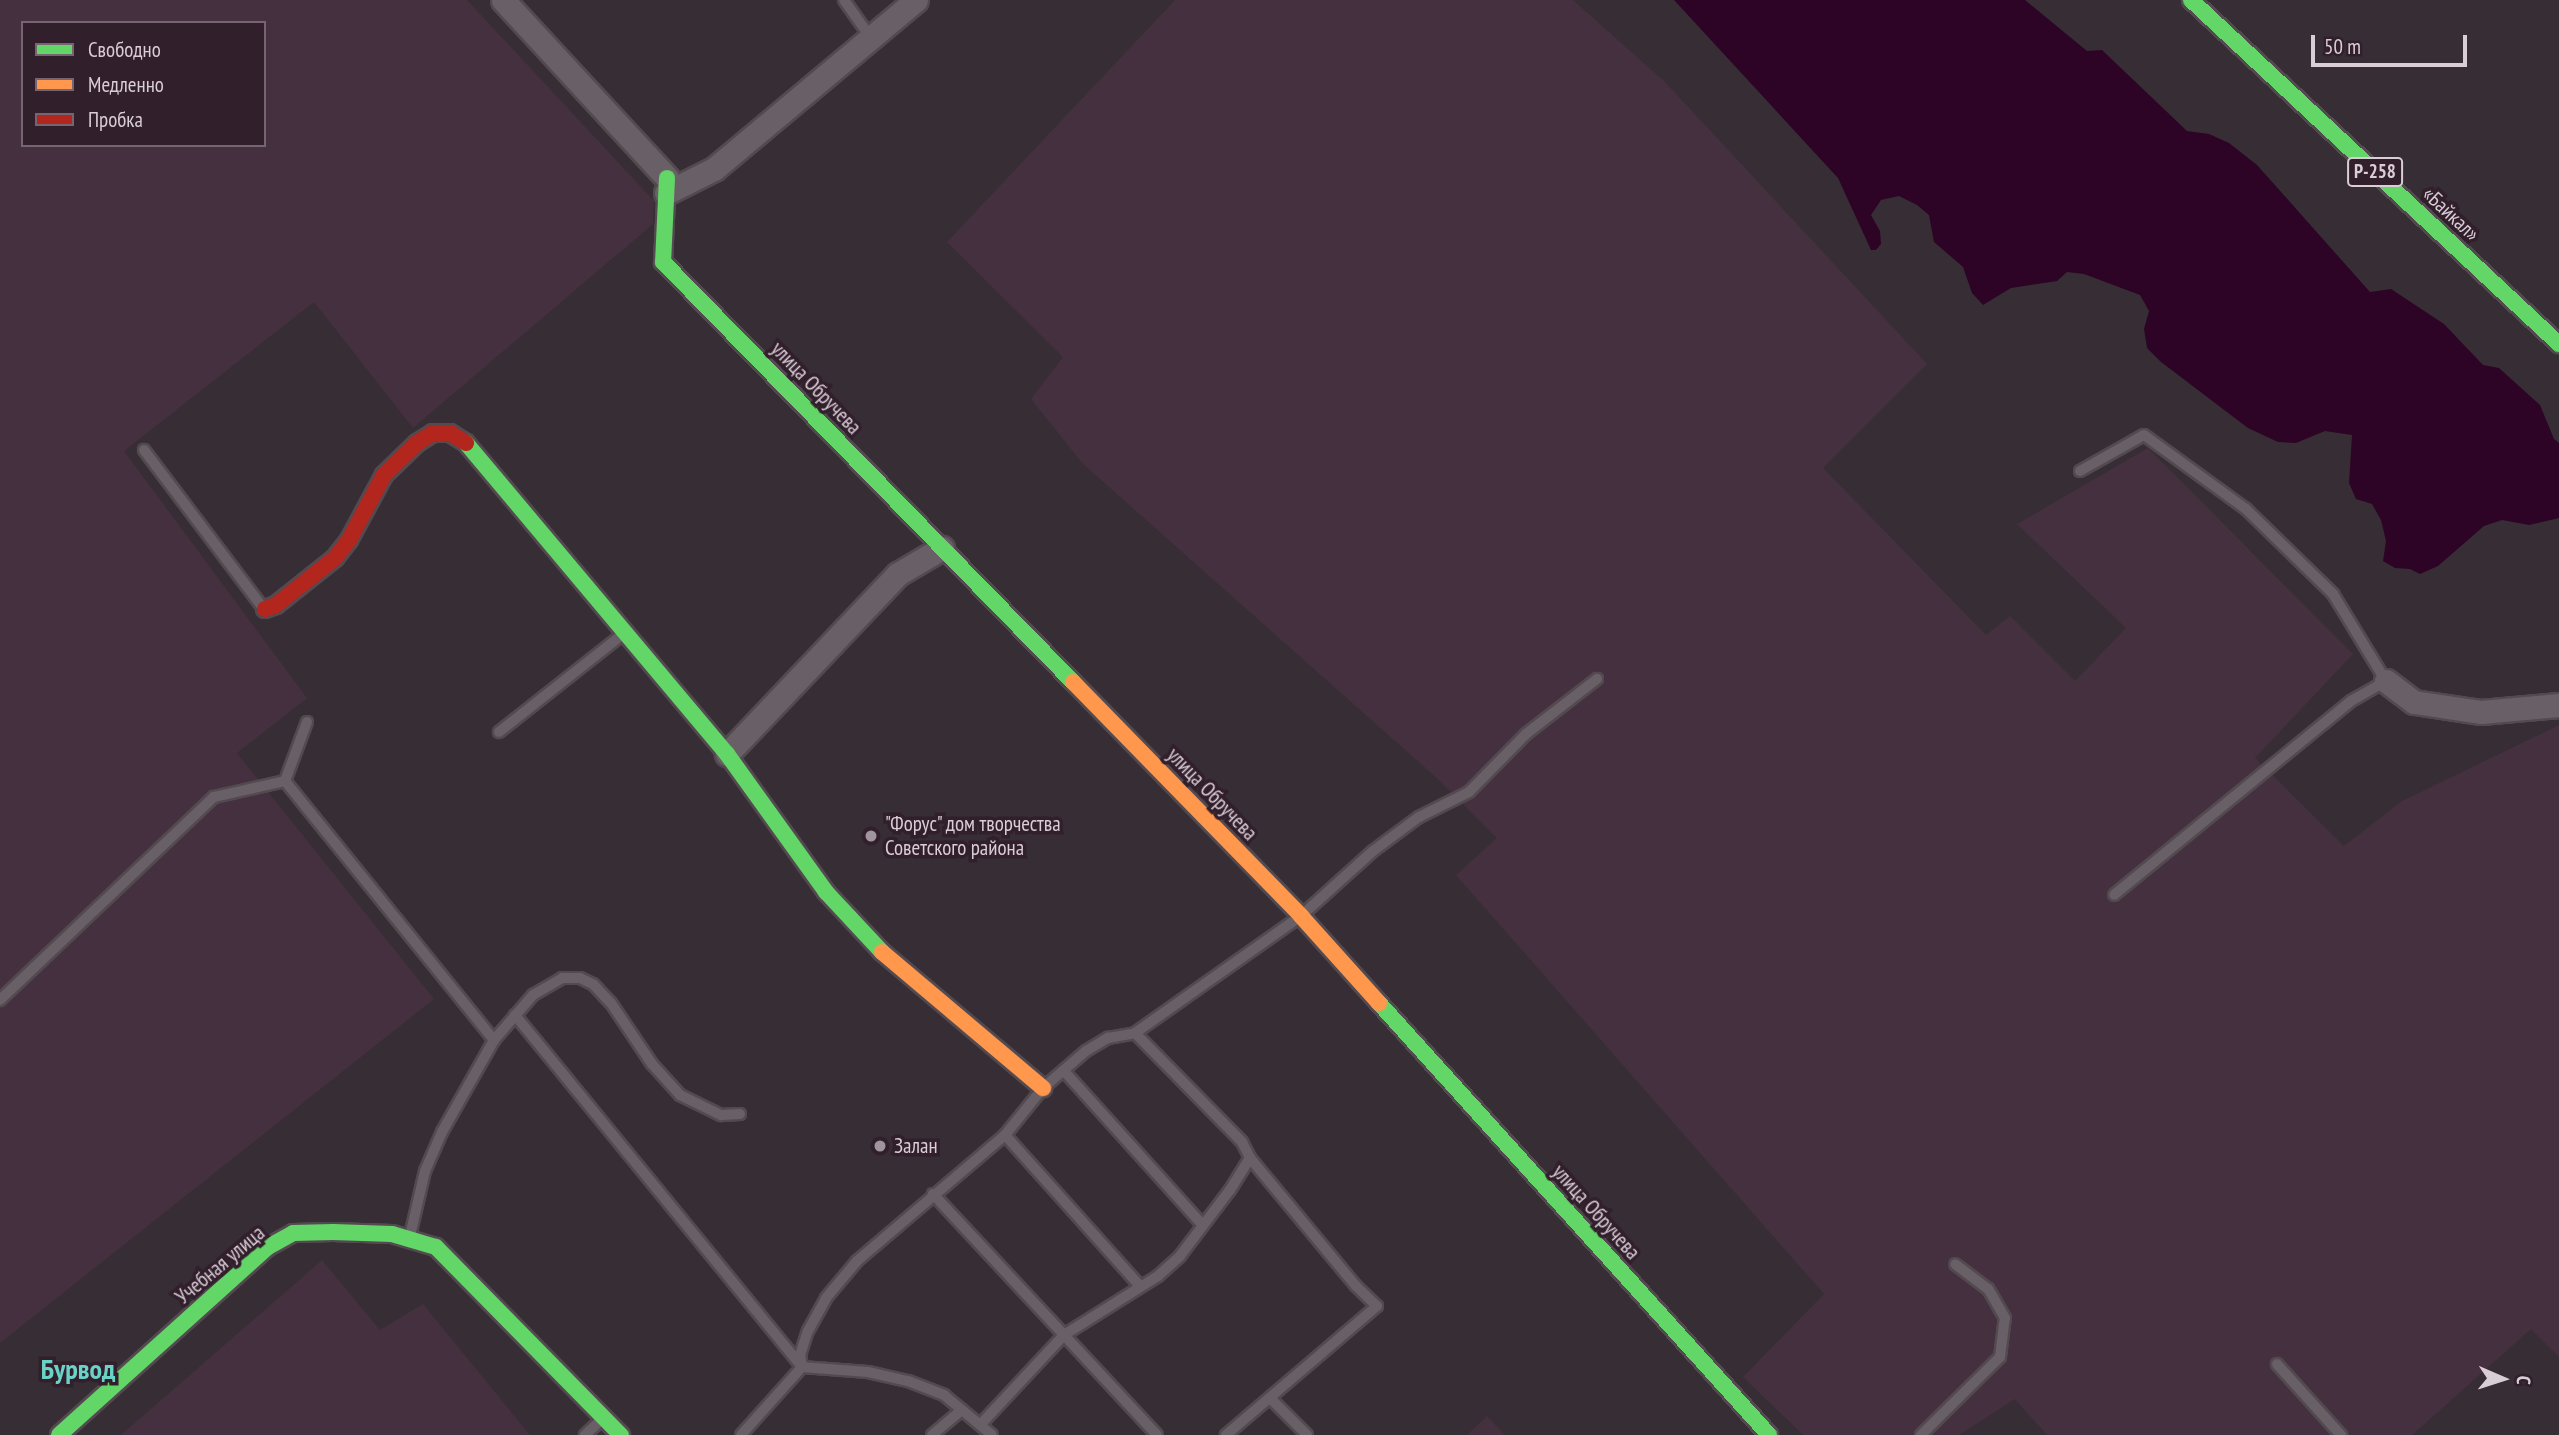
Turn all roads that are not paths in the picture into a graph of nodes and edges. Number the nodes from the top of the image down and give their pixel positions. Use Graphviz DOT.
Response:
graph roads {
  1 [pos="503,0"];
  2 [pos="844,0"];
  3 [pos="916,0"];
  4 [pos="2191,0"];
  5 [pos="871,38"];
  6 [pos="666,185"];
  7 [pos="2559,344"];
  8 [pos="144,450"];
  9 [pos="2080,471"];
  10 [pos="942,548"];
  11 [pos="265,609"];
  12 [pos="625,633"];
  13 [pos="1597,679"];
  14 [pos="2386,681"];
  15 [pos="2559,705"];
  16 [pos="307,722"];
  17 [pos="499,732"];
  18 [pos="726,754"];
  19 [pos="285,781"];
  20 [pos="2114,895"];
  21 [pos="1301,916"];
  22 [pos="0,1000"];
  23 [pos="515,1015"];
  24 [pos="1135,1033"];
  25 [pos="494,1040"];
  26 [pos="1064,1071"];
  27 [pos="1042,1088"];
  28 [pos="740,1114"];
  29 [pos="1005,1135"];
  30 [pos="1250,1158"];
  31 [pos="933,1194"];
  32 [pos="1202,1224"];
  33 [pos="409,1239"];
  34 [pos="1955,1264"];
  35 [pos="1139,1285"];
  36 [pos="1064,1335"];
  37 [pos="2277,1364"];
  38 [pos="802,1367"];
  39 [pos="1271,1399"];
  40 [pos="962,1410"];
  41 [pos="603,1418"];
  42 [pos="981,1424"];
  43 [pos="60,1435"];
  44 [pos="585,1435"];
  45 [pos="621,1435"];
  46 [pos="741,1435"];
  47 [pos="932,1435"];
  48 [pos="992,1435"];
  49 [pos="1157,1435"];
  50 [pos="1226,1435"];
  51 [pos="1307,1435"];
  52 [pos="1769,1435"];
  53 [pos="1921,1435"];
  54 [pos="2341,1435"];
  1 -- 6 [label="street"];
  2 -- 5 [label="lane"];
  3 -- 5 [label="street"];
  4 -- 7 [label="main road, «Байкал» / Р-258"];
  5 -- 6 [label="street"];
  6 -- 10 [label="main road, улица Обручева"];
  8 -- 11 [label="lane"];
  9 -- 14 [label="lane"];
  10 -- 18 [label="street"];
  10 -- 21 [label="main road, улица Обручева"];
  11 -- 12 [label="main road"];
  12 -- 17 [label="lane"];
  12 -- 18 [label="main road"];
  13 -- 21 [label="lane"];
  14 -- 15 [label="street"];
  14 -- 20 [label="lane"];
  16 -- 19 [label="lane"];
  18 -- 27 [label="main road"];
  19 -- 22 [label="lane"];
  19 -- 25 [label="lane"];
  21 -- 24 [label="lane"];
  21 -- 52 [label="main road, улица Обручева"];
  23 -- 25 [label="lane"];
  23 -- 28 [label="lane"];
  23 -- 38 [label="lane"];
  24 -- 26 [label="lane"];
  24 -- 30 [label="lane"];
  25 -- 33 [label="lane"];
  26 -- 27 [label="lane"];
  26 -- 32 [label="lane"];
  27 -- 29 [label="lane"];
  29 -- 31 [label="lane"];
  29 -- 35 [label="lane"];
  30 -- 32 [label="lane"];
  30 -- 39 [label="lane"];
  31 -- 36 [label="lane"];
  31 -- 38 [label="lane"];
  32 -- 35 [label="lane"];
  33 -- 41 [label="main road, Учебная улица"];
  33 -- 43 [label="main road, Учебная улица"];
  34 -- 53 [label="lane"];
  35 -- 36 [label="lane"];
  36 -- 42 [label="lane"];
  36 -- 49 [label="lane"];
  37 -- 54 [label="lane"];
  38 -- 40 [label="lane"];
  38 -- 46 [label="lane"];
  39 -- 50 [label="lane"];
  39 -- 51 [label="lane"];
  40 -- 42 [label="lane"];
  40 -- 47 [label="lane"];
  41 -- 44 [label="lane"];
  41 -- 45 [label="main road, Учебная улица"];
  42 -- 48 [label="lane"];
}
